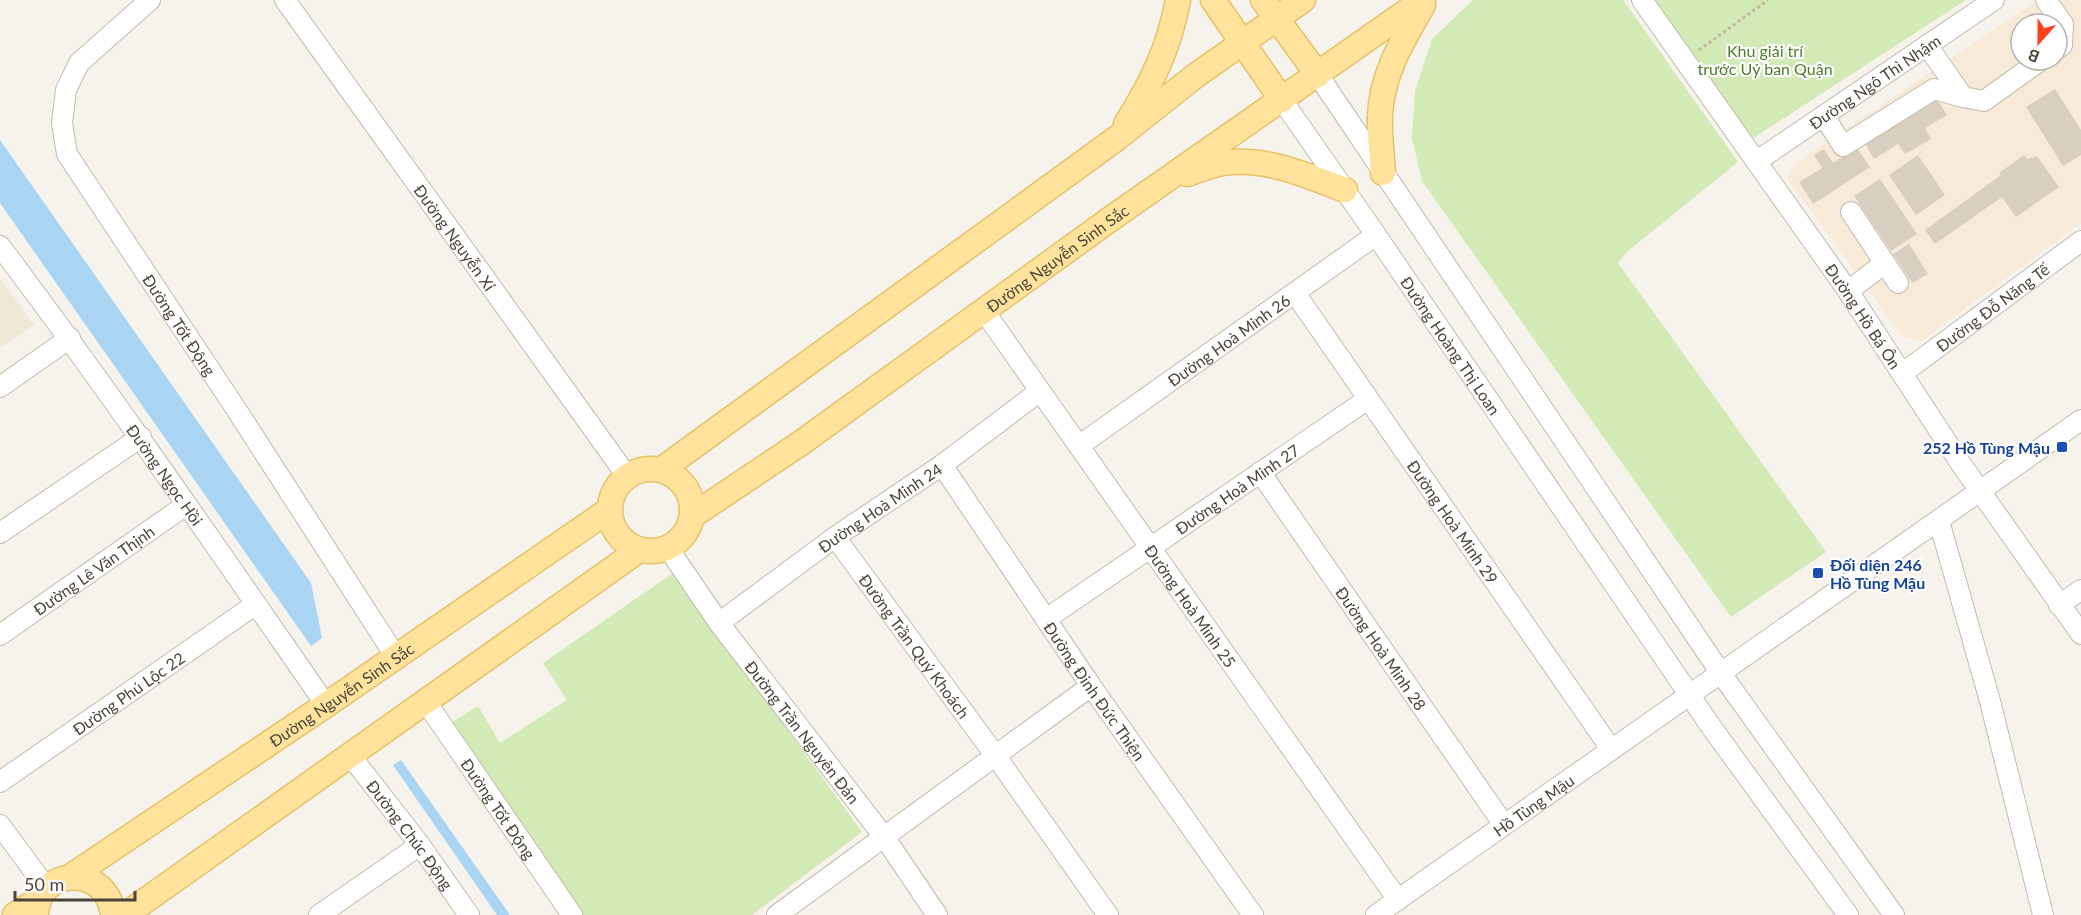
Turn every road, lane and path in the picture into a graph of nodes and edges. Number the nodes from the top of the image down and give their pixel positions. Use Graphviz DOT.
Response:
graph roads {
  1 [pos="150,0"];
  2 [pos="285,0"];
  3 [pos="1178,0"];
  4 [pos="1213,0"];
  5 [pos="1303,0"];
  6 [pos="1424,0"];
  7 [pos="1642,0"];
  8 [pos="1768,0"];
  9 [pos="1994,0"];
  10 [pos="1270,9"];
  11 [pos="1242,43"];
  12 [pos="1927,45"];
  13 [pos="1686,60"];
  14 [pos="2025,72"];
  15 [pos="1318,75"];
  16 [pos="1963,97"];
  17 [pos="1282,100"];
  18 [pos="1824,116"];
  19 [pos="1117,138"];
  20 [pos="1757,161"];
  21 [pos="1383,172"];
  22 [pos="1165,181"];
  23 [pos="1345,190"];
  24 [pos="1851,212"];
  25 [pos="1376,235"];
  26 [pos="2081,241"];
  27 [pos="0,246"];
  28 [pos="1885,263"];
  29 [pos="1898,283"];
  30 [pos="1848,291"];
  31 [pos="1295,293"];
  32 [pos="984,311"];
  33 [pos="70,338"];
  34 [pos="1903,374"];
  35 [pos="0,387"];
  36 [pos="1040,391"];
  37 [pos="1368,399"];
  38 [pos="2081,420"];
  39 [pos="141,437"];
  40 [pos="1080,446"];
  41 [pos="942,465"];
  42 [pos="661,470"];
  43 [pos="1260,472"];
  44 [pos="627,477"];
  45 [pos="1981,492"];
  46 [pos="186,504"];
  47 [pos="609,510"];
  48 [pos="692,516"];
  49 [pos="1939,521"];
  50 [pos="0,533"];
  51 [pos="835,537"];
  52 [pos="1150,546"];
  53 [pos="668,548"];
  54 [pos="639,550"];
  55 [pos="2081,590"];
  56 [pos="256,604"];
  57 [pos="2059,605"];
  58 [pos="1046,619"];
  59 [pos="719,623"];
  60 [pos="2081,634"];
  61 [pos="0,635"];
  62 [pos="396,657"];
  63 [pos="1720,672"];
  64 [pos="1091,686"];
  65 [pos="1690,693"];
  66 [pos="426,702"];
  67 [pos="326,705"];
  68 [pos="1611,749"];
  69 [pos="350,755"];
  70 [pos="995,755"];
  71 [pos="0,782"];
  72 [pos="0,825"];
  73 [pos="1504,825"];
  74 [pos="885,838"];
  75 [pos="420,845"];
  76 [pos="70,877"];
  77 [pos="1398,900"];
  78 [pos="41,901"];
  79 [pos="15,915"];
  80 [pos="113,915"];
  81 [pos="125,915"];
  82 [pos="319,915"];
  83 [pos="469,915"];
  84 [pos="572,915"];
  85 [pos="777,915"];
  86 [pos="937,915"];
  87 [pos="1108,915"];
  88 [pos="1253,915"];
  89 [pos="1376,915"];
  90 [pos="1848,915"];
  91 [pos="1894,915"];
  92 [pos="2043,915"];
  1 -- 62 [label="street, Đường Tốt Động"];
  2 -- 44 [label="street, Đường Nguyễn Xí"];
  3 -- 19 [label="main road"];
  4 -- 11 [label="main road, Đường Hoàng Thị Loan"];
  5 -- 10 [label="main road"];
  6 -- 15 [label="main road, Đường Nguyễn Sinh Sắc"];
  6 -- 21 [label="main road"];
  7 -- 13 [label="street, Đường Hồ Bá Ôn"];
  8 -- 13 [label="path"];
  9 -- 12 [label="street, Đường Ngô Thì Nhậm"];
  10 -- 11 [label="main road"];
  10 -- 15 [label="main road"];
  11 -- 17 [label="main road, Đường Hoàng Thị Loan"];
  11 -- 19 [label="main road"];
  12 -- 16 [label="street"];
  12 -- 18 [label="street, Đường Ngô Thì Nhậm"];
  13 -- 20 [label="street, Đường Hồ Bá Ôn"];
  14 -- 16 [label="street"];
  15 -- 17 [label="main road, Đường Nguyễn Sinh Sắc"];
  15 -- 21 [label="street"];
  16 -- 18 [label="street"];
  17 -- 22 [label="main road, Đường Nguyễn Sinh Sắc"];
  17 -- 23 [label="street, Đường Hoàng Thị Loan"];
  18 -- 20 [label="street, Đường Ngô Thì Nhậm"];
  19 -- 42 [label="main road"];
  20 -- 30 [label="street, Đường Hồ Bá Ôn"];
  21 -- 63 [label="street"];
  22 -- 23 [label="main road"];
  22 -- 32 [label="main road, Đường Nguyễn Sinh Sắc"];
  23 -- 25 [label="street, Đường Hoàng Thị Loan"];
  24 -- 28 [label="street"];
  25 -- 31 [label="street, Đường Hoà Minh 26"];
  25 -- 65 [label="street, Đường Hoàng Thị Loan"];
  26 -- 34 [label="street, Đường Đỗ Năng Tế"];
  27 -- 33 [label="street, Đường Ngọc Hồi"];
  28 -- 29 [label="street"];
  28 -- 30 [label="street"];
  30 -- 34 [label="street, Đường Hồ Bá Ôn"];
  31 -- 37 [label="street, Đường Hoà Minh 29"];
  31 -- 40 [label="street, Đường Hoà Minh 26"];
  32 -- 36 [label="street, Đường Hoà Minh 25"];
  32 -- 48 [label="main road, Đường Nguyễn Sinh Sắc"];
  33 -- 35 [label="street"];
  33 -- 39 [label="street, Đường Ngọc Hồi"];
  34 -- 45 [label="street, Đường Hồ Bá Ôn"];
  36 -- 40 [label="street, Đường Hoà Minh 25"];
  36 -- 41 [label="street, Đường Hoà Minh 24"];
  37 -- 43 [label="street, Đường Hoà Minh 27"];
  37 -- 68 [label="street, Đường Hoà Minh 29"];
  38 -- 45 [label="street, Hồ Tùng Mậu"];
  39 -- 46 [label="street, Đường Ngọc Hồi"];
  39 -- 50 [label="street"];
  40 -- 52 [label="street, Đường Hoà Minh 25"];
  41 -- 51 [label="street, Đường Hoà Minh 24"];
  41 -- 58 [label="street, Đường Đinh Đức Thiện"];
  42 -- 44 [label="main road"];
  42 -- 48 [label="main road"];
  43 -- 52 [label="street, Đường Hoà Minh 27"];
  43 -- 73 [label="street, Đường Hoà Minh 28"];
  44 -- 47 [label="main road"];
  45 -- 49 [label="street, Hồ Tùng Mậu"];
  45 -- 57 [label="street, Đường Hồ Bá Ôn"];
  46 -- 56 [label="street, Đường Ngọc Hồi"];
  46 -- 61 [label="street, Đường Lê Văn Thịnh"];
  47 -- 54 [label="main road"];
  47 -- 62 [label="main road, Đường Nguyễn Sinh Sắc"];
  48 -- 53 [label="main road"];
  49 -- 63 [label="street, Hồ Tùng Mậu"];
  49 -- 92 [label="street"];
  51 -- 59 [label="street, Đường Hoà Minh 24"];
  51 -- 70 [label="street, Đường Trần Quý Khoách"];
  52 -- 58 [label="street, Đường Hoà Minh 27"];
  52 -- 77 [label="street, Đường Hoà Minh 25"];
  53 -- 54 [label="main road"];
  53 -- 59 [label="street, Đường Trần Nguyên Đán"];
  54 -- 66 [label="main road"];
  55 -- 57 [label="street"];
  56 -- 67 [label="street, Đường Ngọc Hồi"];
  56 -- 71 [label="street, Đường Phú Lộc 22"];
  57 -- 60 [label="street, Đường Hồ Bá Ôn"];
  58 -- 64 [label="street, Đường Đinh Đức Thiện"];
  59 -- 74 [label="street, Đường Trần Nguyên Đán"];
  62 -- 67 [label="main road, Đường Nguyễn Sinh Sắc"];
  63 -- 65 [label="street, Hồ Tùng Mậu"];
  63 -- 91 [label="street"];
  64 -- 70 [label="street"];
  64 -- 88 [label="street, Đường Đinh Đức Thiện"];
  65 -- 68 [label="street, Hồ Tùng Mậu"];
  65 -- 90 [label="street, Đường Hoàng Thị Loan"];
  66 -- 69 [label="main road"];
  66 -- 84 [label="street, Đường Tốt Động"];
  67 -- 76 [label="main road, Đường Nguyễn Sinh Sắc"];
  68 -- 73 [label="street, Hồ Tùng Mậu"];
  69 -- 75 [label="street, Đường Chúc Động"];
  69 -- 81 [label="main road"];
  70 -- 74 [label="street"];
  70 -- 87 [label="street, Đường Trần Quý Khoách"];
  72 -- 78 [label="street"];
  73 -- 77 [label="street, Hồ Tùng Mậu"];
  74 -- 85 [label="street"];
  74 -- 86 [label="street, Đường Trần Nguyên Đán"];
  75 -- 82 [label="street"];
  75 -- 83 [label="street, Đường Chúc Động"];
  76 -- 78 [label="main road, Đường Nguyễn Sinh Sắc"];
  76 -- 80 [label="main road"];
  77 -- 89 [label="street, Hồ Tùng Mậu"];
  78 -- 79 [label="main road"];
}
